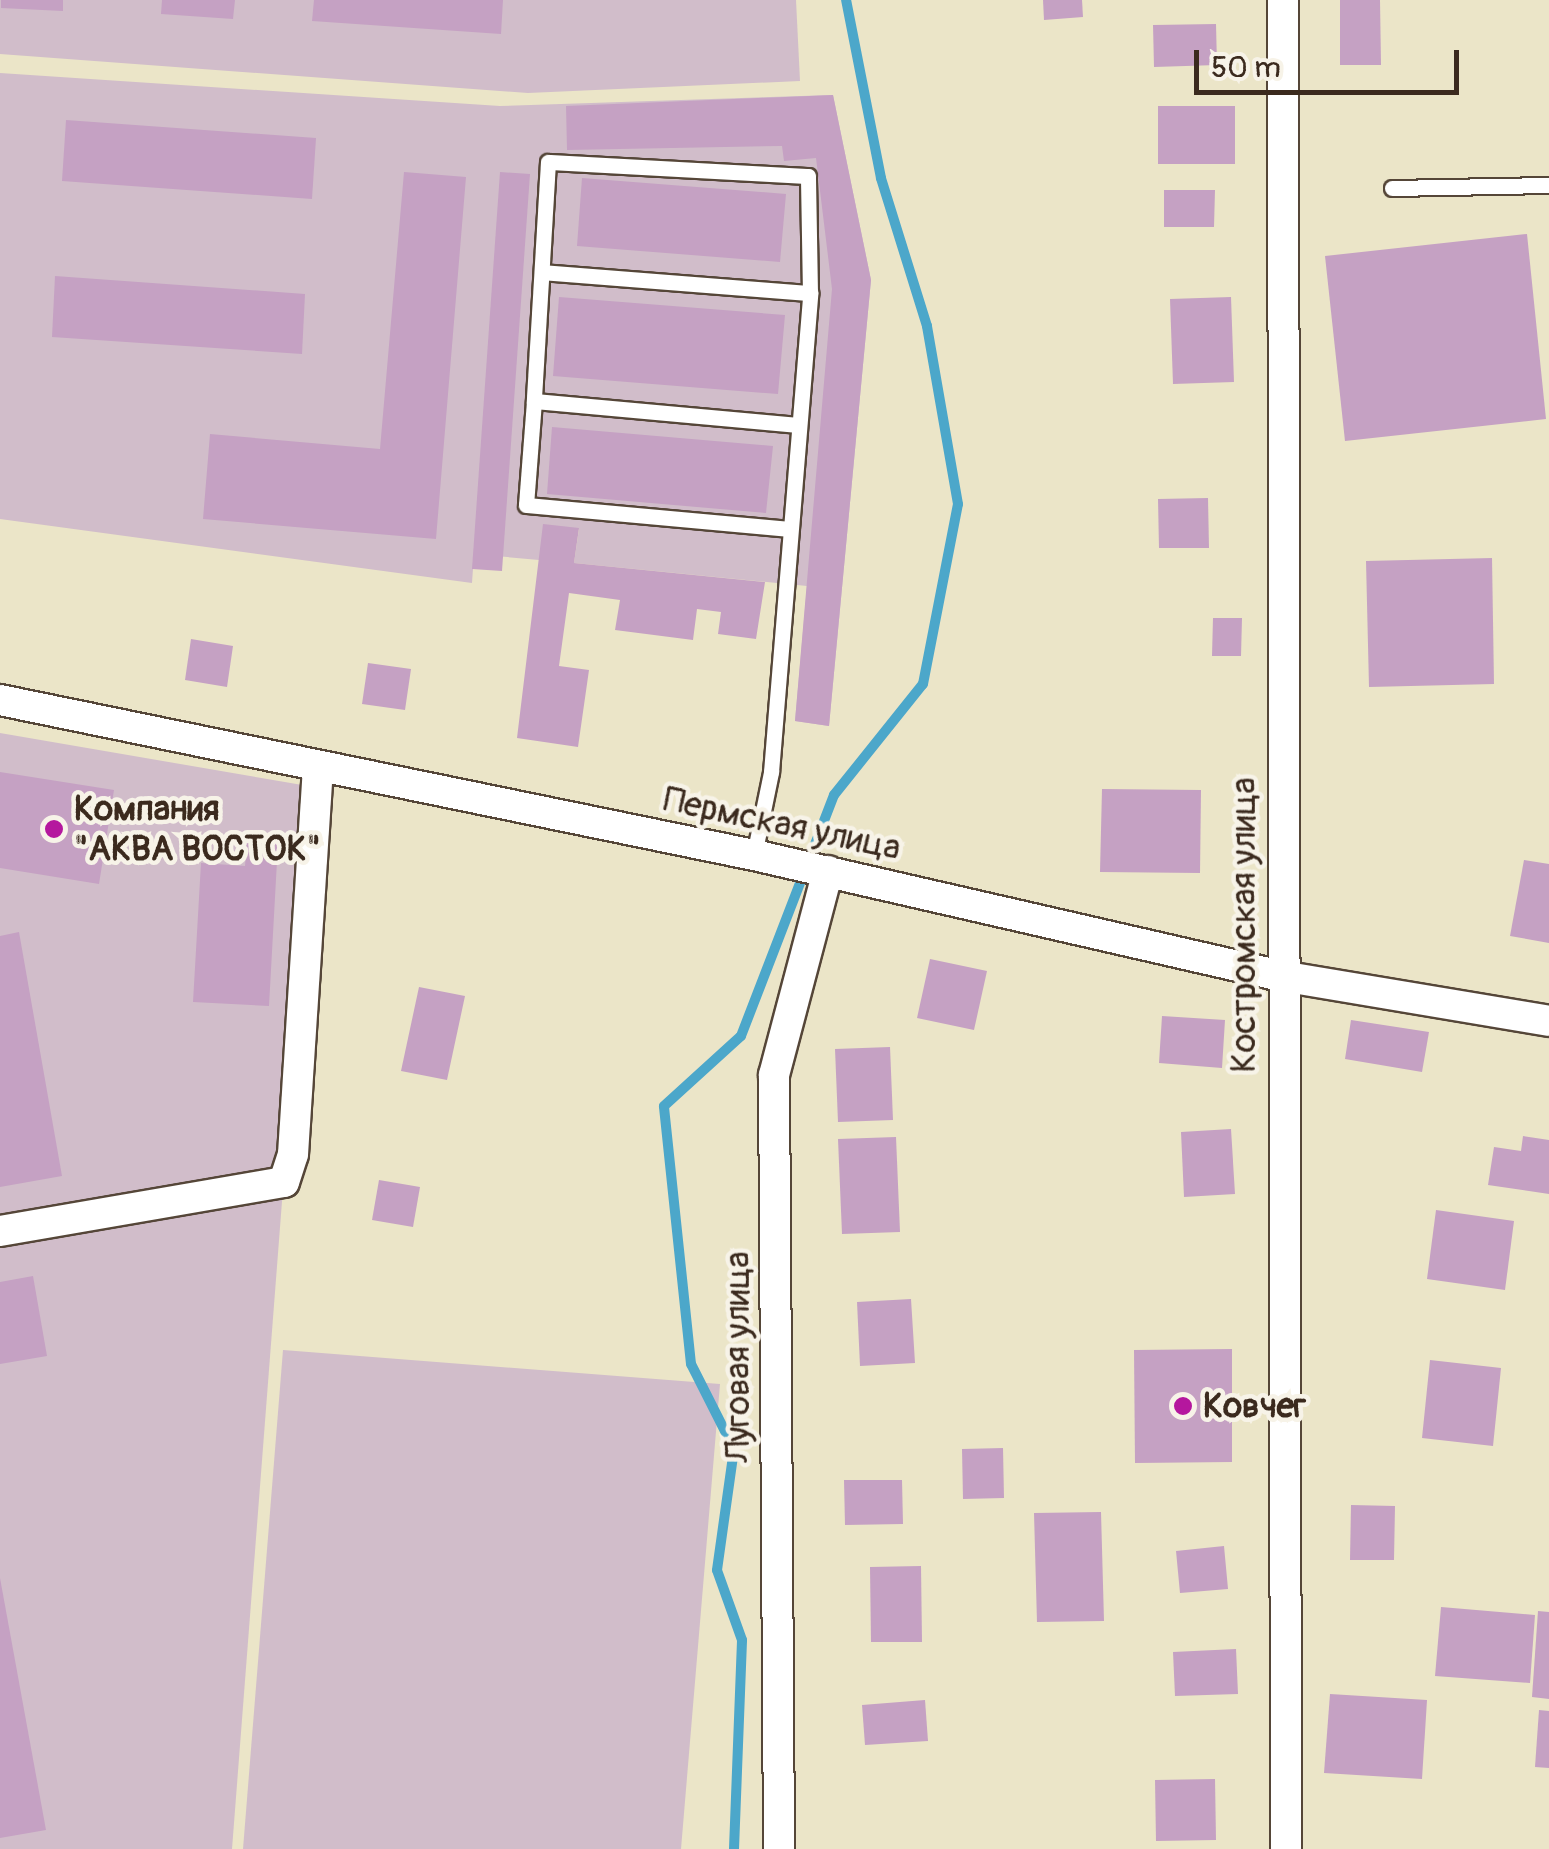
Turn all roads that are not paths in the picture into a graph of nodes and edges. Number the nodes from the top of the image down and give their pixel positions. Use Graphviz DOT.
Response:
graph roads {
  1 [pos="1284,0"];
  2 [pos="1549,185"];
  3 [pos="1392,188"];
  4 [pos="542,272"];
  5 [pos="810,294"];
  6 [pos="534,400"];
  7 [pos="800,425"];
  8 [pos="788,530"];
  9 [pos="0,700"];
  10 [pos="318,769"];
  11 [pos="754,855"];
  12 [pos="828,871"];
  13 [pos="1280,976"];
  14 [pos="1549,1021"];
  15 [pos="0,1230"];
  16 [pos="779,1849"];
  17 [pos="1286,1849"];
  1 -- 13 [label="street, Костромская улица"];
  2 -- 3 [label="lane"];
  4 -- 5 [label="lane"];
  4 -- 5 [label="lane"];
  4 -- 6 [label="lane"];
  5 -- 7 [label="lane"];
  6 -- 7 [label="lane"];
  6 -- 8 [label="lane"];
  7 -- 8 [label="lane"];
  8 -- 11 [label="lane"];
  9 -- 10 [label="street, Пермская улица"];
  10 -- 11 [label="street, Пермская улица"];
  10 -- 15 [label="street"];
  11 -- 12 [label="street, Пермская улица"];
  12 -- 13 [label="street, Пермская улица"];
  12 -- 16 [label="street, Луговая улица"];
  13 -- 14 [label="street, Пермская улица"];
  13 -- 17 [label="street, Костромская улица"];
}
